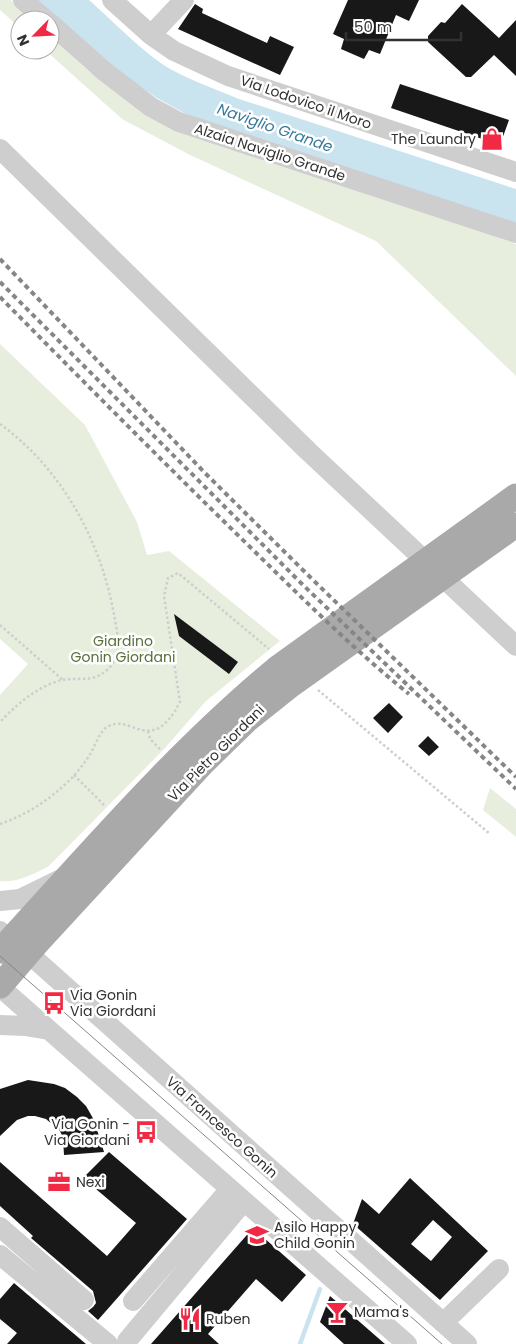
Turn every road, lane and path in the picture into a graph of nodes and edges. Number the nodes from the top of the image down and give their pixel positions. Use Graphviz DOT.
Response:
graph roads {
  1 [pos="23,0"];
  2 [pos="112,0"];
  3 [pos="184,0"];
  4 [pos="34,10"];
  5 [pos="60,32"];
  6 [pos="151,35"];
  7 [pos="0,148"];
  8 [pos="516,172"];
  9 [pos="516,233"];
  10 [pos="0,424"];
  11 [pos="516,496"];
  12 [pos="516,525"];
  13 [pos="0,625"];
  14 [pos="516,646"];
  15 [pos="63,680"];
  16 [pos="258,697"];
  17 [pos="0,722"];
  18 [pos="148,731"];
  19 [pos="164,753"];
  20 [pos="74,775"];
  21 [pos="108,810"];
  22 [pos="69,875"];
  23 [pos="0,901"];
  24 [pos="10,944"];
  25 [pos="0,986"];
  26 [pos="0,1025"];
  27 [pos="49,1030"];
  28 [pos="237,1195"];
  29 [pos="0,1227"];
  30 [pos="0,1255"];
  31 [pos="499,1269"];
  32 [pos="84,1300"];
  33 [pos="133,1301"];
  34 [pos="443,1323"];
  35 [pos="117,1343"];
  36 [pos="407,1344"];
  37 [pos="467,1344"];
  1 -- 4 [label="street"];
  2 -- 6 [label="street, Via Lodovico il Moro"];
  3 -- 6 [label="street"];
  5 -- 9 [label="street, Alzaia Naviglio Grande"];
  6 -- 8 [label="street, Via Lodovico il Moro"];
  7 -- 14 [label="street"];
  10 -- 15 [label="path"];
  11 -- 16 [label="main road, Via Pietro Giordani"];
  12 -- 16 [label="main road, Via Pietro Giordani"];
  13 -- 15 [label="path"];
  15 -- 17 [label="path"];
  16 -- 22 [label="main road, Via Pietro Giordani"];
  16 -- 24 [label="main road, Via Pietro Giordani"];
  18 -- 19 [label="path"];
  20 -- 21 [label="path"];
  22 -- 23 [label="street, Via Pietro Giordani"];
  22 -- 24 [label="main road, Via Pietro Giordani"];
  24 -- 25 [label="main road, Via Pietro Giordani"];
  24 -- 34 [label="street, Via Francesco Gonin"];
  25 -- 27 [label="street"];
  26 -- 27 [label="street"];
  27 -- 28 [label="street"];
  28 -- 33 [label="street"];
  28 -- 35 [label="street"];
  28 -- 36 [label="street"];
  29 -- 32 [label="street"];
  30 -- 35 [label="street"];
  31 -- 34 [label="street"];
  34 -- 37 [label="street, Via Francesco Gonin"];
}
